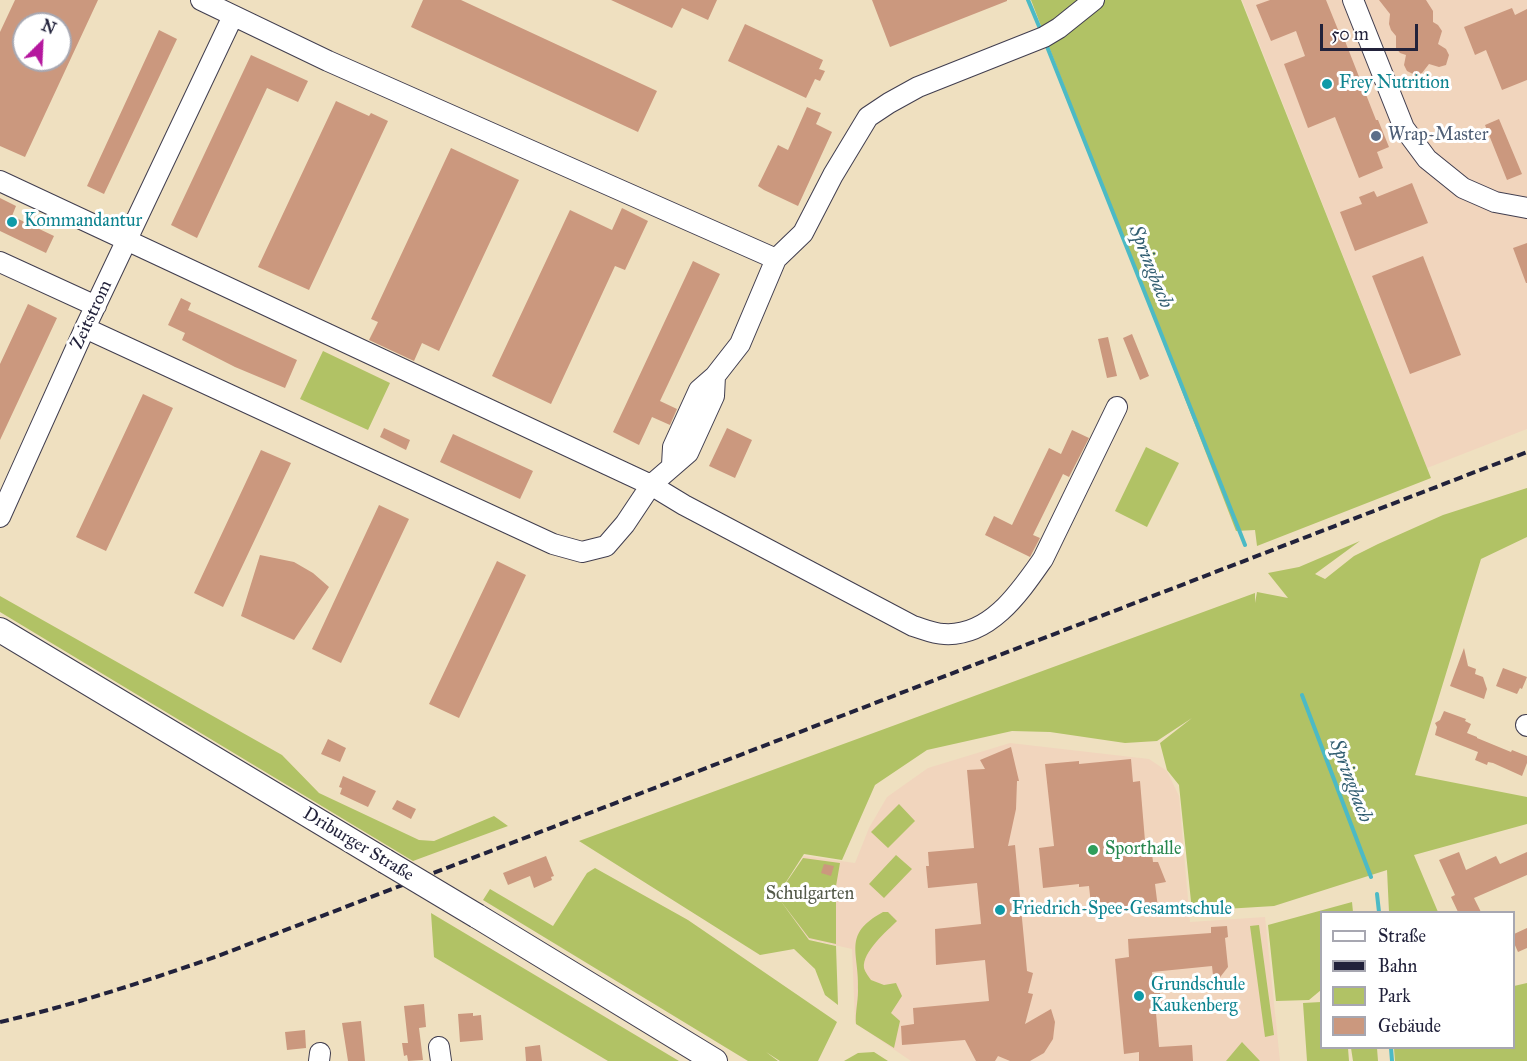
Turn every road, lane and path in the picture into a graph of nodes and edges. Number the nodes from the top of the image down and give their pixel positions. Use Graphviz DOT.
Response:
graph roads {
  1 [pos="201,0"];
  2 [pos="1094,0"];
  3 [pos="1353,0"];
  4 [pos="233,16"];
  5 [pos="0,182"];
  6 [pos="1527,208"];
  7 [pos="127,241"];
  8 [pos="776,259"];
  9 [pos="0,262"];
  10 [pos="96,306"];
  11 [pos="85,328"];
  12 [pos="1117,407"];
  13 [pos="651,485"];
  14 [pos="0,517"];
  15 [pos="0,630"];
  16 [pos="715,1061"];
  1 -- 4 [label="street"];
  2 -- 8 [label="street"];
  3 -- 6 [label="street"];
  4 -- 7 [label="street, Zeitstrom"];
  4 -- 8 [label="street"];
  5 -- 7 [label="street"];
  7 -- 10 [label="street, Zeitstrom"];
  7 -- 13 [label="street"];
  8 -- 13 [label="street"];
  9 -- 10 [label="street"];
  10 -- 11 [label="street, Zeitstrom"];
  11 -- 13 [label="street"];
  11 -- 14 [label="street, Zeitstrom"];
  12 -- 13 [label="street"];
  15 -- 16 [label="main road, Driburger Straße, bridge"];
}
